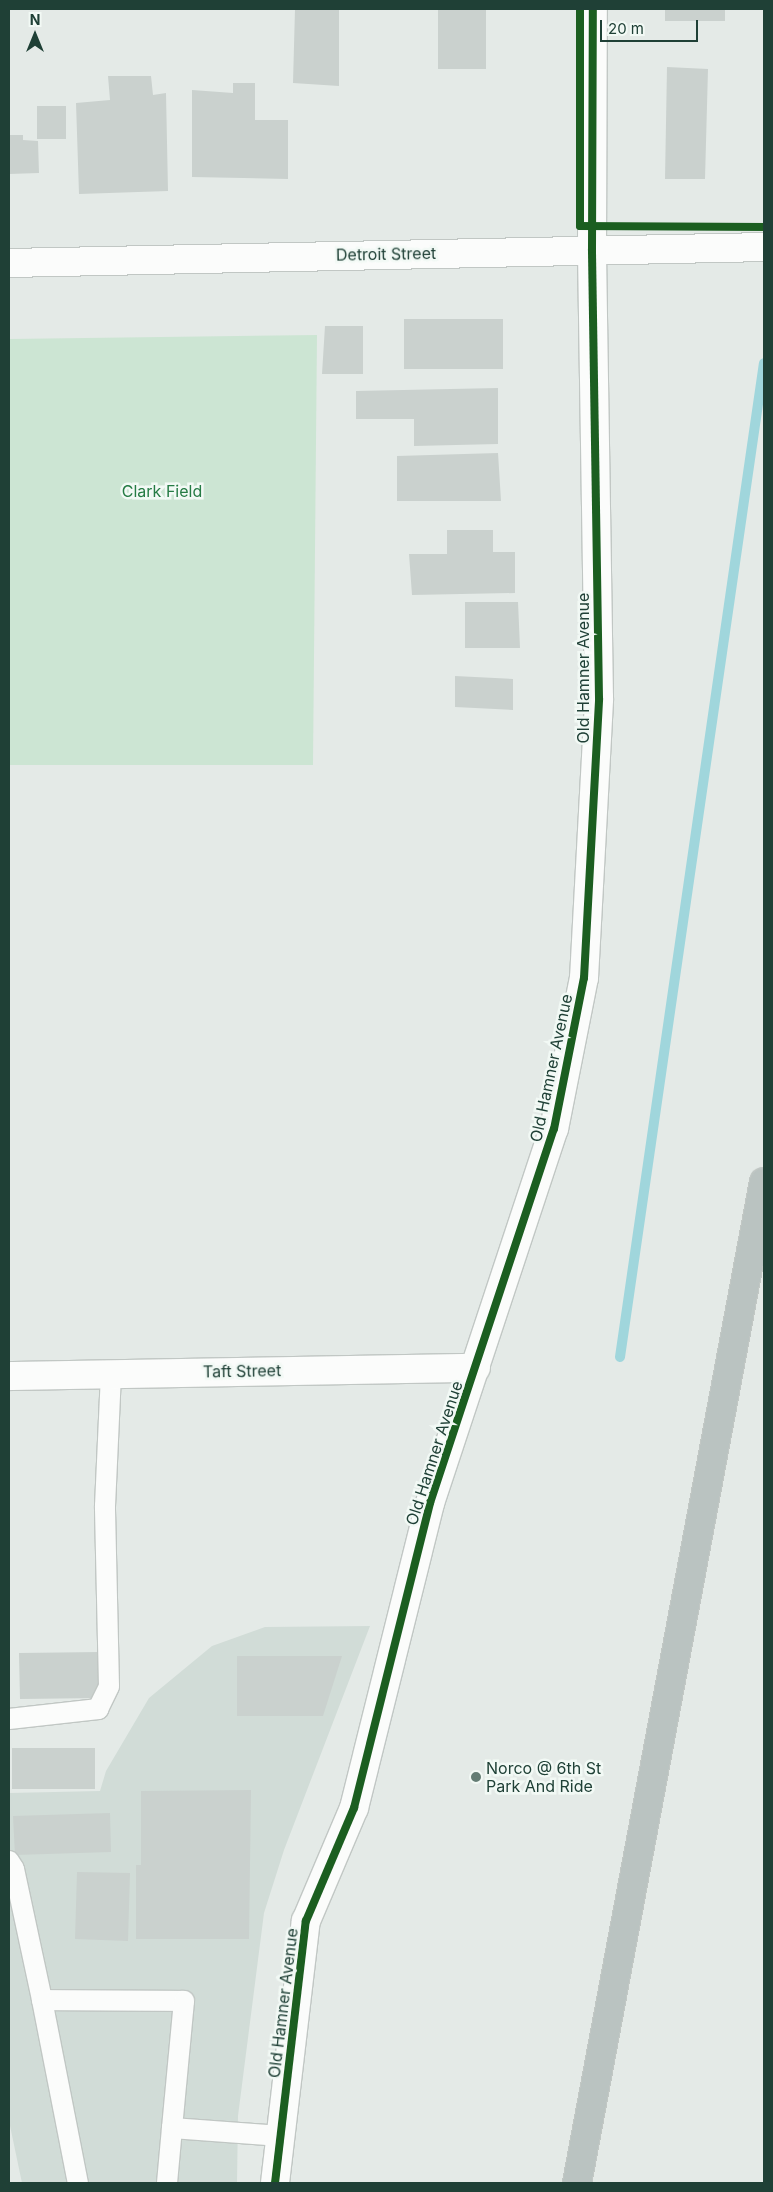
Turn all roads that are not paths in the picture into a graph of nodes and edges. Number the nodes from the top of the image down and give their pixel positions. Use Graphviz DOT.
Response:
graph roads {
  1 [pos="593,9"];
  2 [pos="764,247"];
  3 [pos="592,250"];
  4 [pos="9,263"];
  5 [pos="764,1182"];
  6 [pos="476,1368"];
  7 [pos="111,1374"];
  8 [pos="9,1376"];
  9 [pos="9,1719"];
  10 [pos="9,1861"];
  11 [pos="42,2000"];
  12 [pos="172,2128"];
  13 [pos="281,2136"];
  14 [pos="78,2183"];
  15 [pos="167,2183"];
  16 [pos="275,2183"];
  17 [pos="577,2183"];
  1 -- 3 [label="street, Old Hamner Avenue"];
  2 -- 3 [label="street, Detroit Street"];
  3 -- 4 [label="street, Detroit Street"];
  3 -- 6 [label="street, Old Hamner Avenue"];
  5 -- 17 [label="highway"];
  6 -- 7 [label="street, Taft Street"];
  6 -- 13 [label="street, Old Hamner Avenue"];
  7 -- 8 [label="street, Taft Street"];
  7 -- 9 [label="lane"];
  10 -- 11 [label="lane"];
  11 -- 12 [label="lane"];
  11 -- 14 [label="lane"];
  12 -- 13 [label="lane"];
  12 -- 15 [label="lane"];
  13 -- 16 [label="street, Old Hamner Avenue"];
}
